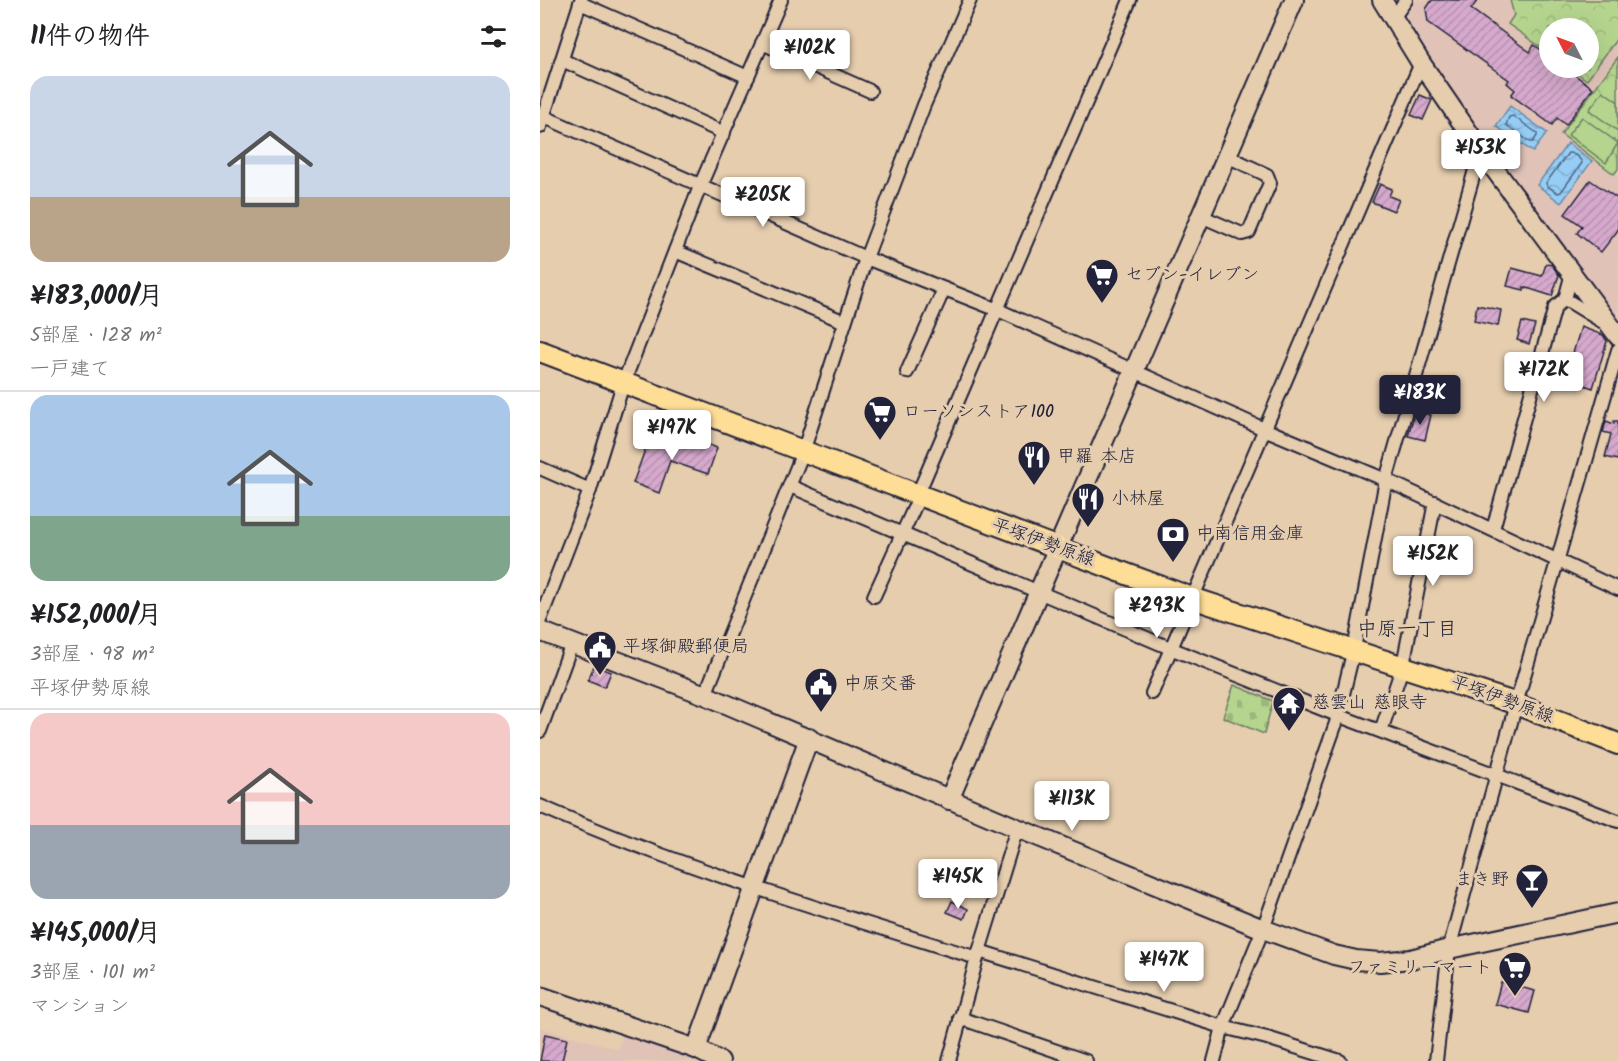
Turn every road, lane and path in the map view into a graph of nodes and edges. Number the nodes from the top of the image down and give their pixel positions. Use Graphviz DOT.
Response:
graph roads {
  1 [pos="781,0"];
  2 [pos="970,0"];
  3 [pos="1130,0"];
  4 [pos="1294,0"];
  5 [pos="1382,0"];
  6 [pos="1406,0"];
  7 [pos="580,2"];
  8 [pos="1393,18"];
  9 [pos="762,43"];
  10 [pos="562,60"];
  11 [pos="1421,63"];
  12 [pos="748,77"];
  13 [pos="870,91"];
  14 [pos="541,120"];
  15 [pos="724,133"];
  16 [pos="1484,155"];
  17 [pos="1227,156"];
  18 [pos="701,184"];
  19 [pos="1202,216"];
  20 [pos="675,251"];
  21 [pos="866,258"];
  22 [pos="1572,273"];
  23 [pos="944,289"];
  24 [pos="1565,299"];
  25 [pos="998,310"];
  26 [pos="845,322"];
  27 [pos="1615,332"];
  28 [pos="1618,350"];
  29 [pos="540,351"];
  30 [pos="907,372"];
  31 [pos="1134,372"];
  32 [pos="623,384"];
  33 [pos="1264,429"];
  34 [pos="803,452"];
  35 [pos="540,468"];
  36 [pos="1386,480"];
  37 [pos="790,486"];
  38 [pos="590,490"];
  39 [pos="918,496"];
  40 [pos="1435,502"];
  41 [pos="1493,529"];
  42 [pos="902,534"];
  43 [pos="1058,549"];
  44 [pos="1559,560"];
  45 [pos="1618,589"];
  46 [pos="1039,592"];
  47 [pos="874,596"];
  48 [pos="1192,598"];
  49 [pos="540,620"];
  50 [pos="540,630"];
  51 [pos="572,643"];
  52 [pos="1170,648"];
  53 [pos="1354,649"];
  54 [pos="1403,665"];
  55 [pos="1152,693"];
  56 [pos="705,694"];
  57 [pos="1516,704"];
  58 [pos="1337,715"];
  59 [pos="540,731"];
  60 [pos="1381,731"];
  61 [pos="809,738"];
  62 [pos="1618,744"];
  63 [pos="1496,775"];
  64 [pos="949,800"];
  65 [pos="540,806"];
  66 [pos="1618,820"];
  67 [pos="1017,828"];
  68 [pos="755,888"];
  69 [pos="1618,913"];
  70 [pos="1263,929"];
  71 [pos="1449,949"];
  72 [pos="978,954"];
  73 [pos="540,996"];
  74 [pos="960,1018"];
  75 [pos="1223,1027"];
  76 [pos="696,1048"];
  77 [pos="1309,1056"];
  78 [pos="720,1061"];
  79 [pos="949,1061"];
  80 [pos="1086,1061"];
  81 [pos="1214,1061"];
  82 [pos="1340,1061"];
  83 [pos="1436,1061"];
  1 -- 9 [label="street"];
  2 -- 21 [label="street"];
  3 -- 25 [label="street"];
  4 -- 17 [label="street"];
  5 -- 8 [label="street"];
  6 -- 8 [label="street"];
  7 -- 10 [label="street"];
  7 -- 12 [label="street"];
  8 -- 11 [label="street"];
  9 -- 12 [label="street"];
  9 -- 13 [label="street"];
  10 -- 14 [label="street"];
  10 -- 15 [label="street"];
  11 -- 16 [label="street"];
  11 -- 33 [label="street"];
  12 -- 15 [label="street"];
  14 -- 18 [label="street"];
  15 -- 18 [label="street"];
  16 -- 22 [label="street"];
  16 -- 36 [label="street"];
  17 -- 19 [label="street"];
  17 -- 19 [label="street"];
  18 -- 20 [label="street"];
  18 -- 21 [label="street"];
  19 -- 31 [label="street"];
  20 -- 26 [label="street"];
  20 -- 32 [label="street"];
  21 -- 23 [label="street"];
  21 -- 26 [label="street"];
  22 -- 24 [label="street"];
  22 -- 27 [label="street"];
  23 -- 25 [label="street"];
  23 -- 30 [label="street"];
  24 -- 27 [label="street"];
  24 -- 41 [label="street"];
  25 -- 31 [label="street"];
  25 -- 39 [label="street"];
  26 -- 34 [label="street"];
  28 -- 44 [label="street"];
  29 -- 32 [label="main road, 平塚伊勢原線"];
  31 -- 33 [label="street"];
  31 -- 43 [label="street"];
  32 -- 34 [label="main road, 平塚伊勢原線"];
  32 -- 38 [label="street"];
  33 -- 36 [label="street"];
  33 -- 48 [label="street"];
  34 -- 37 [label="street"];
  34 -- 39 [label="main road, 平塚伊勢原線"];
  35 -- 38 [label="street"];
  36 -- 40 [label="street"];
  36 -- 53 [label="street"];
  37 -- 42 [label="street"];
  37 -- 56 [label="street"];
  38 -- 49 [label="street"];
  39 -- 42 [label="street"];
  39 -- 43 [label="main road, 平塚伊勢原線"];
  40 -- 41 [label="street"];
  40 -- 54 [label="street"];
  41 -- 44 [label="street"];
  42 -- 46 [label="street"];
  42 -- 47 [label="street"];
  43 -- 46 [label="street"];
  43 -- 48 [label="main road, 平塚伊勢原線"];
  44 -- 45 [label="street"];
  44 -- 57 [label="street"];
  46 -- 52 [label="street"];
  46 -- 64 [label="street"];
  48 -- 52 [label="street"];
  48 -- 53 [label="main road, 平塚伊勢原線"];
  50 -- 51 [label="street"];
  51 -- 56 [label="street"];
  51 -- 59 [label="street"];
  52 -- 55 [label="street"];
  52 -- 58 [label="street"];
  53 -- 54 [label="main road, 平塚伊勢原線"];
  53 -- 58 [label="street"];
  54 -- 57 [label="main road, 平塚伊勢原線"];
  54 -- 60 [label="street"];
  56 -- 61 [label="street"];
  57 -- 62 [label="main road, 平塚伊勢原線"];
  57 -- 63 [label="street"];
  58 -- 60 [label="street"];
  58 -- 70 [label="street"];
  60 -- 63 [label="street"];
  61 -- 64 [label="street"];
  61 -- 68 [label="street"];
  63 -- 66 [label="street"];
  63 -- 71 [label="street"];
  64 -- 67 [label="street"];
  65 -- 68 [label="street"];
  67 -- 70 [label="street"];
  67 -- 72 [label="street"];
  68 -- 72 [label="street"];
  68 -- 76 [label="street"];
  69 -- 71 [label="street"];
  70 -- 71 [label="street"];
  70 -- 75 [label="street"];
  71 -- 83 [label="street"];
  72 -- 74 [label="street"];
  72 -- 75 [label="street"];
  73 -- 76 [label="street"];
  74 -- 79 [label="street"];
  74 -- 80 [label="street"];
  75 -- 77 [label="street"];
  75 -- 81 [label="street"];
  76 -- 78 [label="street"];
  77 -- 82 [label="street"];
}
